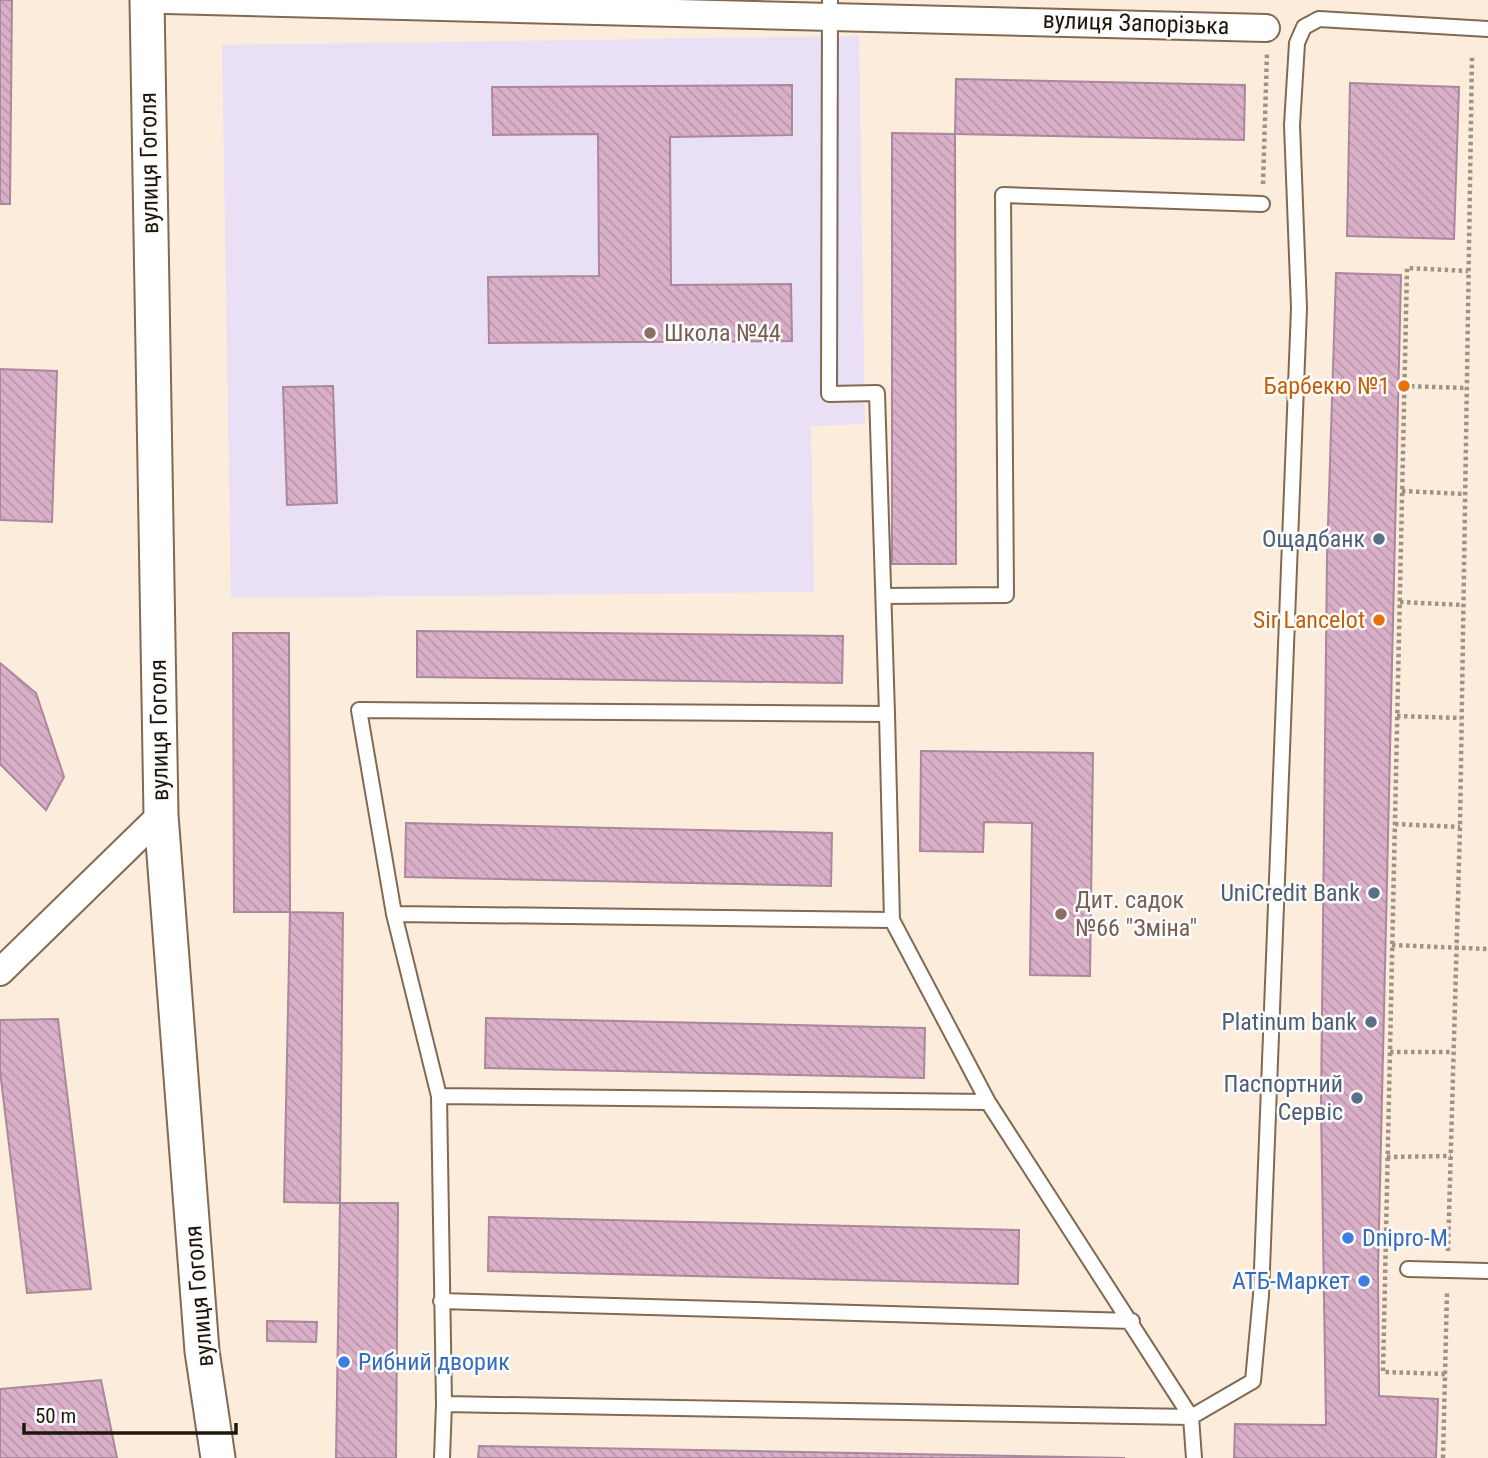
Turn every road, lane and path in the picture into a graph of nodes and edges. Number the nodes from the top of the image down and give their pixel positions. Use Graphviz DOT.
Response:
graph roads {
  1 [pos="147,0"];
  2 [pos="166,0"];
  3 [pos="831,8"];
  4 [pos="1488,29"];
  5 [pos="1266,41"];
  6 [pos="1472,55"];
  7 [pos="1262,204"];
  8 [pos="1468,271"];
  9 [pos="1404,386"];
  10 [pos="1466,388"];
  11 [pos="1402,491"];
  12 [pos="1464,494"];
  13 [pos="884,596"];
  14 [pos="1400,602"];
  15 [pos="1463,605"];
  16 [pos="887,714"];
  17 [pos="1397,716"];
  18 [pos="1461,718"];
  19 [pos="161,815"];
  20 [pos="1395,824"];
  21 [pos="1460,827"];
  22 [pos="394,914"];
  23 [pos="892,920"];
  24 [pos="1392,946"];
  25 [pos="1456,948"];
  26 [pos="1488,949"];
  27 [pos="0,972"];
  28 [pos="1390,1052"];
  29 [pos="1453,1052"];
  30 [pos="439,1096"];
  31 [pos="988,1102"];
  32 [pos="1451,1156"];
  33 [pos="1387,1157"];
  34 [pos="1409,1269"];
  35 [pos="1448,1270"];
  36 [pos="1488,1271"];
  37 [pos="441,1301"];
  38 [pos="1132,1321"];
  39 [pos="1446,1374"];
  40 [pos="444,1404"];
  41 [pos="1191,1417"];
  42 [pos="218,1458"];
  43 [pos="442,1458"];
  44 [pos="1194,1458"];
  45 [pos="1443,1458"];
  1 -- 19 [label="street, вулиця Гоголя"];
  2 -- 3 [label="street, вулиця Запорізька"];
  3 -- 5 [label="street, вулиця Запорізька"];
  3 -- 13 [label="lane"];
  4 -- 41 [label="lane"];
  5 -- 7 [label="path"];
  6 -- 8 [label="path"];
  7 -- 13 [label="lane"];
  8 -- 9 [label="path"];
  8 -- 10 [label="path"];
  9 -- 10 [label="path"];
  9 -- 11 [label="path"];
  10 -- 12 [label="path"];
  11 -- 12 [label="path"];
  11 -- 14 [label="path"];
  12 -- 15 [label="path"];
  13 -- 16 [label="lane"];
  14 -- 15 [label="path"];
  14 -- 17 [label="path"];
  15 -- 18 [label="path"];
  16 -- 22 [label="lane"];
  16 -- 23 [label="lane"];
  17 -- 18 [label="path"];
  17 -- 20 [label="path"];
  18 -- 21 [label="path"];
  19 -- 27 [label="street"];
  19 -- 42 [label="street, вулиця Гоголя"];
  20 -- 21 [label="path"];
  20 -- 24 [label="path"];
  21 -- 25 [label="path"];
  22 -- 23 [label="lane"];
  22 -- 30 [label="lane"];
  23 -- 31 [label="lane"];
  24 -- 25 [label="path"];
  24 -- 28 [label="path"];
  25 -- 26 [label="path"];
  25 -- 29 [label="path"];
  28 -- 29 [label="path"];
  28 -- 33 [label="path"];
  29 -- 32 [label="path"];
  30 -- 31 [label="lane"];
  30 -- 37 [label="lane"];
  31 -- 38 [label="lane"];
  32 -- 33 [label="path"];
  32 -- 35 [label="path"];
  33 -- 39 [label="path"];
  34 -- 35 [label="lane"];
  35 -- 36 [label="lane"];
  35 -- 39 [label="path"];
  37 -- 38 [label="lane"];
  37 -- 40 [label="lane"];
  38 -- 41 [label="lane"];
  39 -- 45 [label="path"];
  40 -- 41 [label="lane"];
  40 -- 43 [label="lane"];
  41 -- 44 [label="lane"];
}
